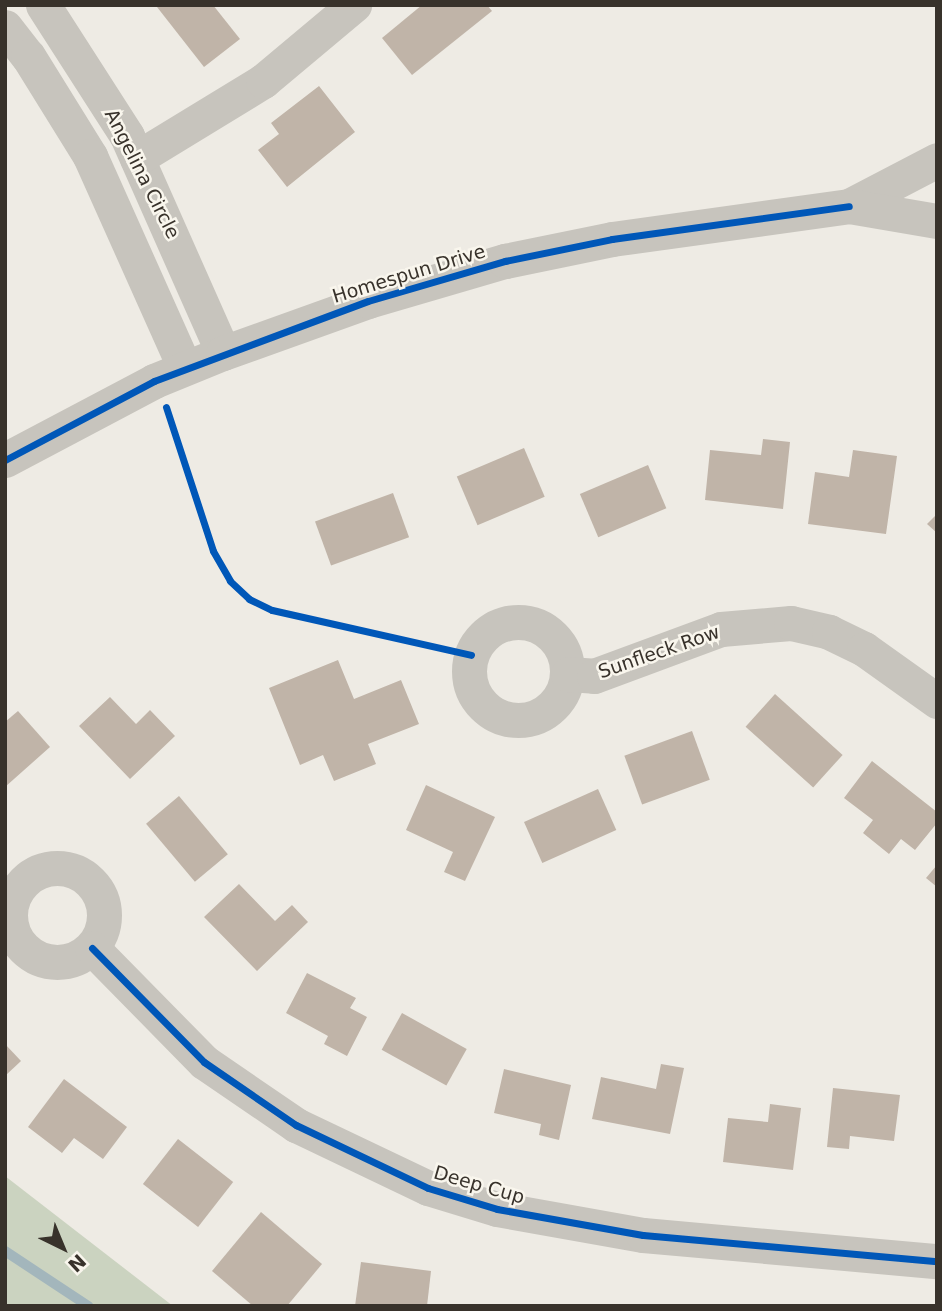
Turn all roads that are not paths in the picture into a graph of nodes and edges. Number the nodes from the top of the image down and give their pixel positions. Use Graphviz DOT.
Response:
graph roads {
  1 [pos="354,5"];
  2 [pos="53,19"];
  3 [pos="5,27"];
  4 [pos="28,56"];
  5 [pos="137,158"];
  6 [pos="937,160"];
  7 [pos="849,206"];
  8 [pos="937,221"];
  9 [pos="223,353"];
  10 [pos="186,368"];
  11 [pos="5,460"];
  12 [pos="568,674"];
  13 [pos="937,701"];
  14 [pos="7,911"];
  15 [pos="92,948"];
  16 [pos="937,1261"];
  1 -- 5 [label="street"];
  2 -- 4 [label="street"];
  2 -- 5 [label="street, Angelina Circle"];
  3 -- 4 [label="street, Angelina Circle"];
  4 -- 10 [label="street, Angelina Circle"];
  5 -- 9 [label="street, Angelina Circle"];
  6 -- 7 [label="street, Homespun Drive"];
  7 -- 8 [label="street, Homespun Drive"];
  7 -- 9 [label="street, Homespun Drive"];
  9 -- 10 [label="street, Homespun Drive"];
  10 -- 11 [label="street, Homespun Drive"];
  12 -- 12 [label="street, Sunfleck Row"];
  12 -- 13 [label="street, Sunfleck Row"];
  14 -- 15 [label="street"];
  14 -- 15 [label="street"];
  15 -- 16 [label="street, Deep Cup"];
}
